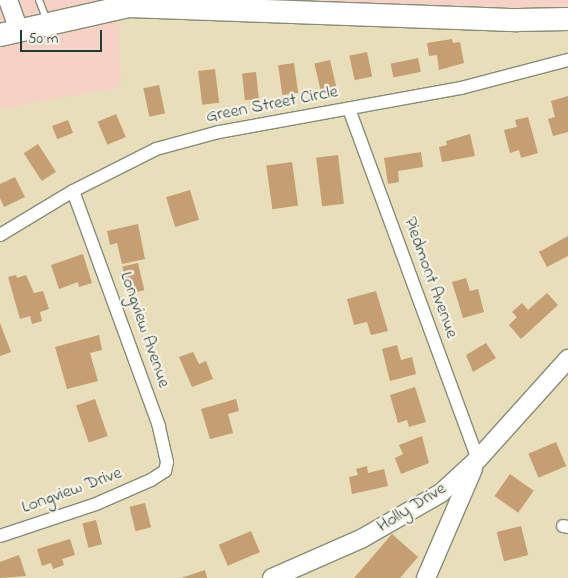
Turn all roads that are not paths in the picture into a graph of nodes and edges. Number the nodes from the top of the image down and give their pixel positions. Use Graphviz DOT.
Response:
graph roads {
  1 [pos="8,0"];
  2 [pos="39,0"];
  3 [pos="123,3"];
  4 [pos="189,4"];
  5 [pos="262,5"];
  6 [pos="568,19"];
  7 [pos="48,24"];
  8 [pos="9,33"];
  9 [pos="568,60"];
  10 [pos="349,108"];
  11 [pos="74,191"];
  12 [pos="0,235"];
  13 [pos="568,359"];
  14 [pos="478,459"];
  15 [pos="156,478"];
  16 [pos="441,492"];
  17 [pos="450,516"];
  18 [pos="0,536"];
  19 [pos="272,578"];
  20 [pos="426,578"];
  1 -- 8 [label="street"];
  2 -- 7 [label="lane"];
  3 -- 4 [label="highway"];
  3 -- 7 [label="highway"];
  4 -- 5 [label="highway"];
  5 -- 6 [label="highway"];
  7 -- 8 [label="highway"];
  9 -- 10 [label="street, Green Street Circle"];
  10 -- 11 [label="street, Green Street Circle"];
  10 -- 14 [label="street, Piedmont Avenue"];
  11 -- 12 [label="street, Green Street Circle"];
  11 -- 15 [label="street, Longview Avenue"];
  13 -- 14 [label="street, Holly Drive"];
  14 -- 16 [label="street, Holly Drive"];
  14 -- 17 [label="street"];
  15 -- 18 [label="street, Longview Drive"];
  16 -- 17 [label="street"];
  16 -- 19 [label="street, Holly Drive"];
  17 -- 20 [label="street"];
}
